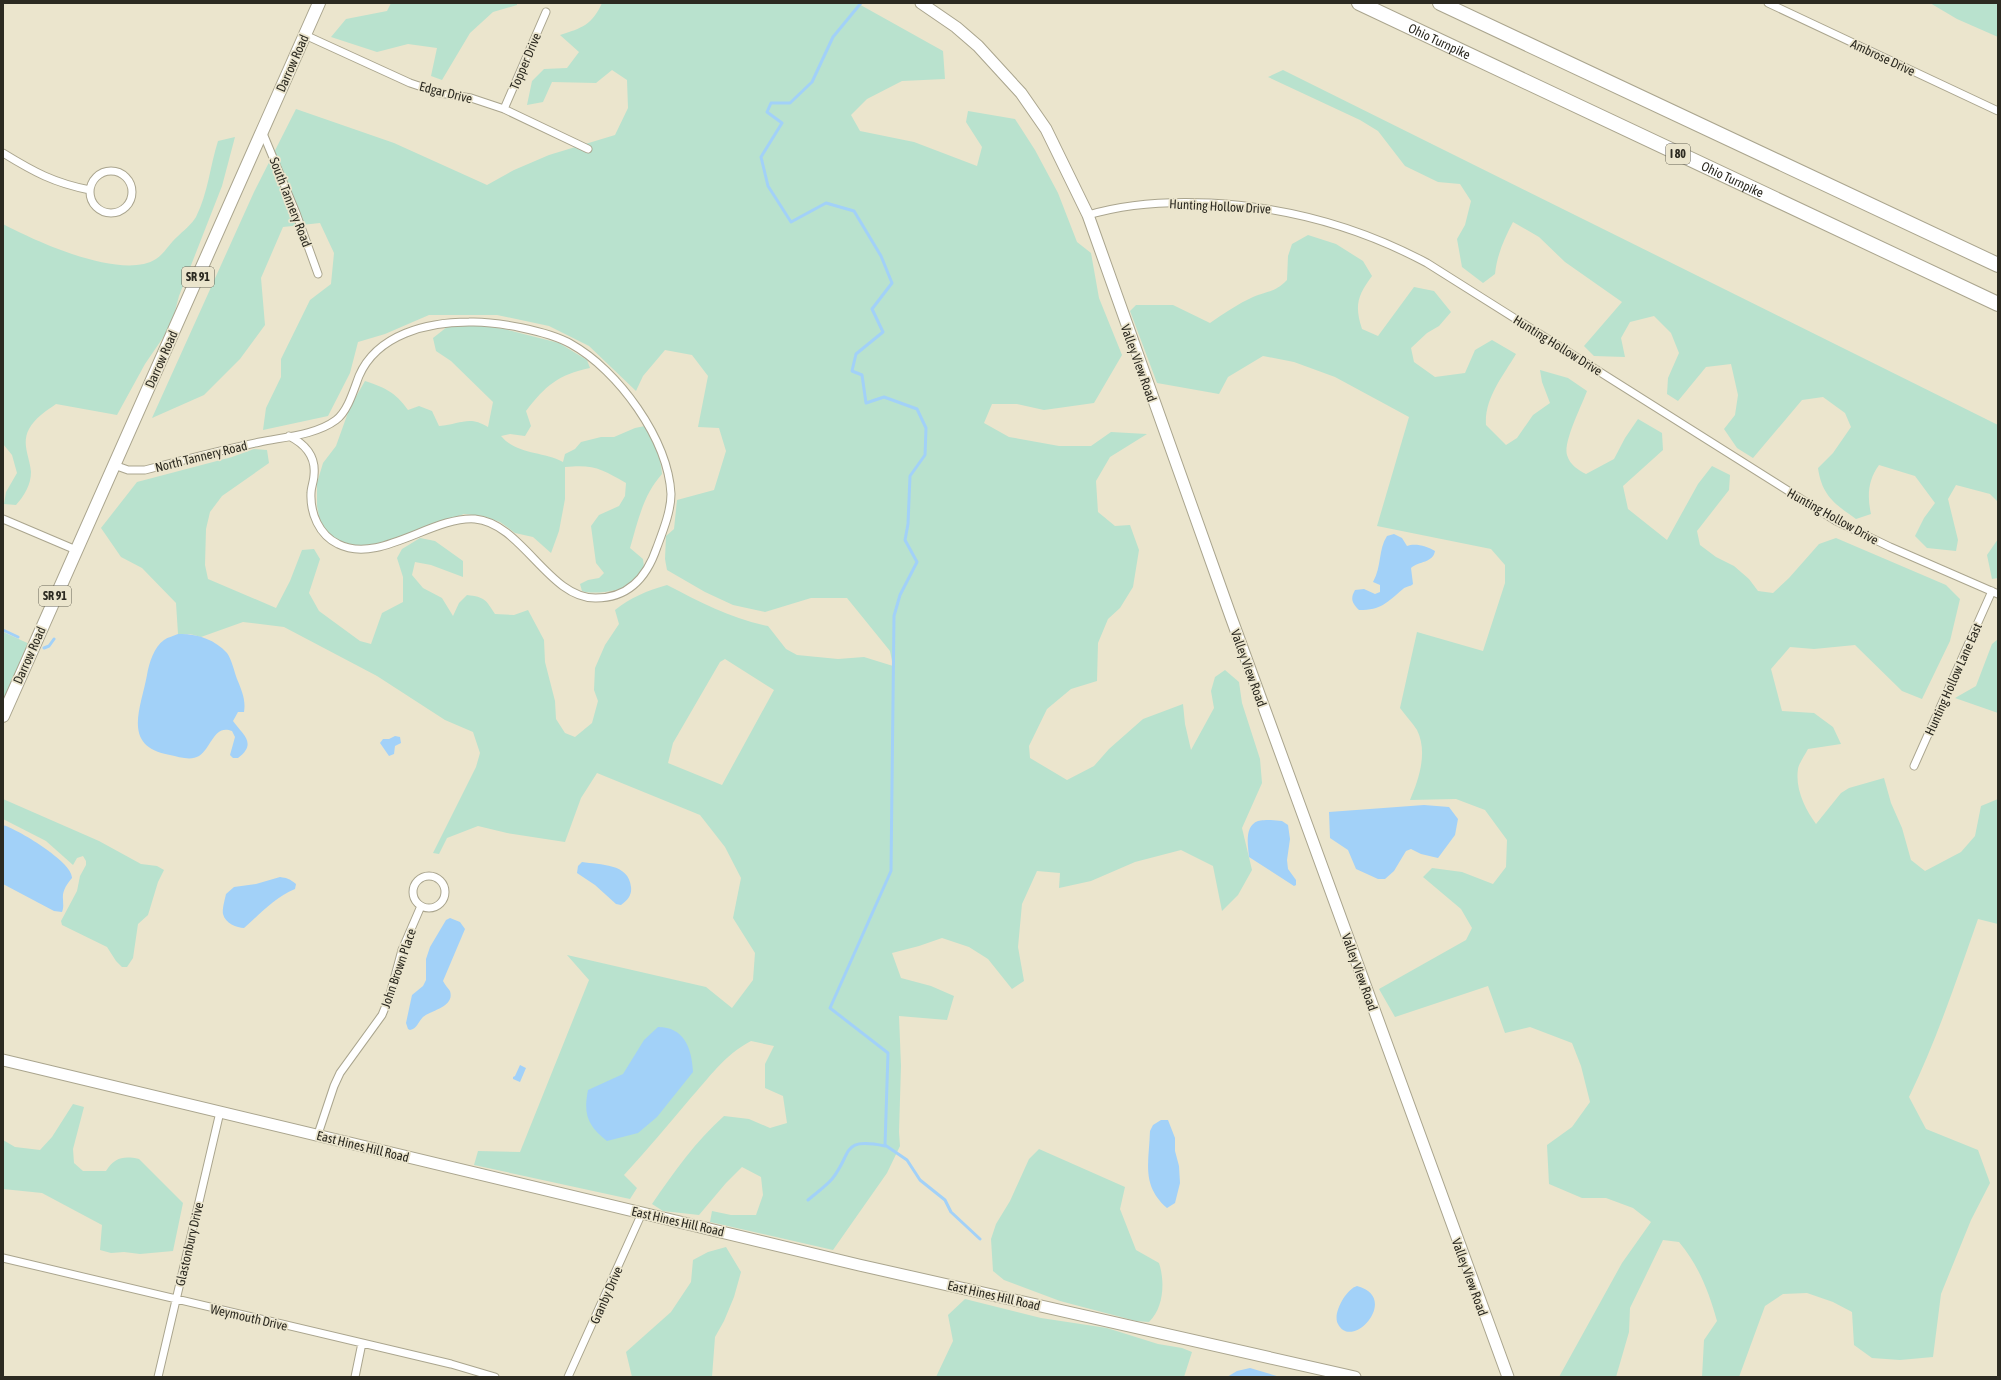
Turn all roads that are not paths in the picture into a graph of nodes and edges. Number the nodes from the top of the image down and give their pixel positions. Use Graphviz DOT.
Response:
graph roads {
  1 [pos="319,3"];
  2 [pos="921,3"];
  3 [pos="1359,3"];
  4 [pos="1440,3"];
  5 [pos="1768,3"];
  6 [pos="546,12"];
  7 [pos="305,35"];
  8 [pos="504,110"];
  9 [pos="1998,111"];
  10 [pos="262,130"];
  11 [pos="588,150"];
  12 [pos="3,153"];
  13 [pos="90,190"];
  14 [pos="1088,215"];
  15 [pos="1998,265"];
  16 [pos="318,274"];
  17 [pos="1998,304"];
  18 [pos="289,436"];
  19 [pos="114,465"];
  20 [pos="3,519"];
  21 [pos="76,550"];
  22 [pos="1995,592"];
  23 [pos="3,716"];
  24 [pos="1914,766"];
  25 [pos="421,906"];
  26 [pos="3,1060"];
  27 [pos="220,1112"];
  28 [pos="318,1134"];
  29 [pos="642,1213"];
  30 [pos="3,1258"];
  31 [pos="176,1300"];
  32 [pos="362,1343"];
  33 [pos="158,1377"];
  34 [pos="355,1377"];
  35 [pos="495,1377"];
  36 [pos="568,1377"];
  37 [pos="1355,1377"];
  38 [pos="1508,1377"];
  1 -- 7 [label="main road, Darrow Road / SR 91"];
  2 -- 14 [label="main road, Valley View Road"];
  3 -- 17 [label="highway, Ohio Turnpike / I 80"];
  4 -- 15 [label="highway"];
  5 -- 9 [label="street, Ambrose Drive"];
  6 -- 8 [label="street, Topper Drive"];
  7 -- 8 [label="street, Edgar Drive"];
  7 -- 10 [label="main road, Darrow Road / SR 91"];
  8 -- 11 [label="street, Edgar Drive"];
  10 -- 16 [label="street, South Tannery Road"];
  10 -- 19 [label="main road, Darrow Road / SR 91"];
  12 -- 13 [label="street"];
  13 -- 13 [label="street"];
  14 -- 22 [label="street, Hunting Hollow Drive"];
  14 -- 38 [label="main road, Valley View Road"];
  18 -- 18 [label="street, North Tannery Road"];
  18 -- 19 [label="street, North Tannery Road"];
  19 -- 21 [label="main road, Darrow Road / SR 91"];
  20 -- 21 [label="street"];
  21 -- 23 [label="main road, Darrow Road / SR 91"];
  22 -- 24 [label="street, Hunting Hollow Lane East"];
  25 -- 25 [label="street"];
  25 -- 28 [label="street, John Brown Place"];
  26 -- 27 [label="main road, East Hines Hill Road"];
  27 -- 28 [label="main road, East Hines Hill Road"];
  27 -- 31 [label="street, Glastonbury Drive"];
  28 -- 29 [label="main road, East Hines Hill Road"];
  29 -- 36 [label="street, Granby Drive"];
  29 -- 37 [label="main road, East Hines Hill Road"];
  30 -- 31 [label="street, Weymouth Drive"];
  31 -- 32 [label="street, Weymouth Drive"];
  31 -- 33 [label="street, Glastonbury Drive"];
  32 -- 34 [label="street"];
  32 -- 35 [label="street, Weymouth Drive"];
}
